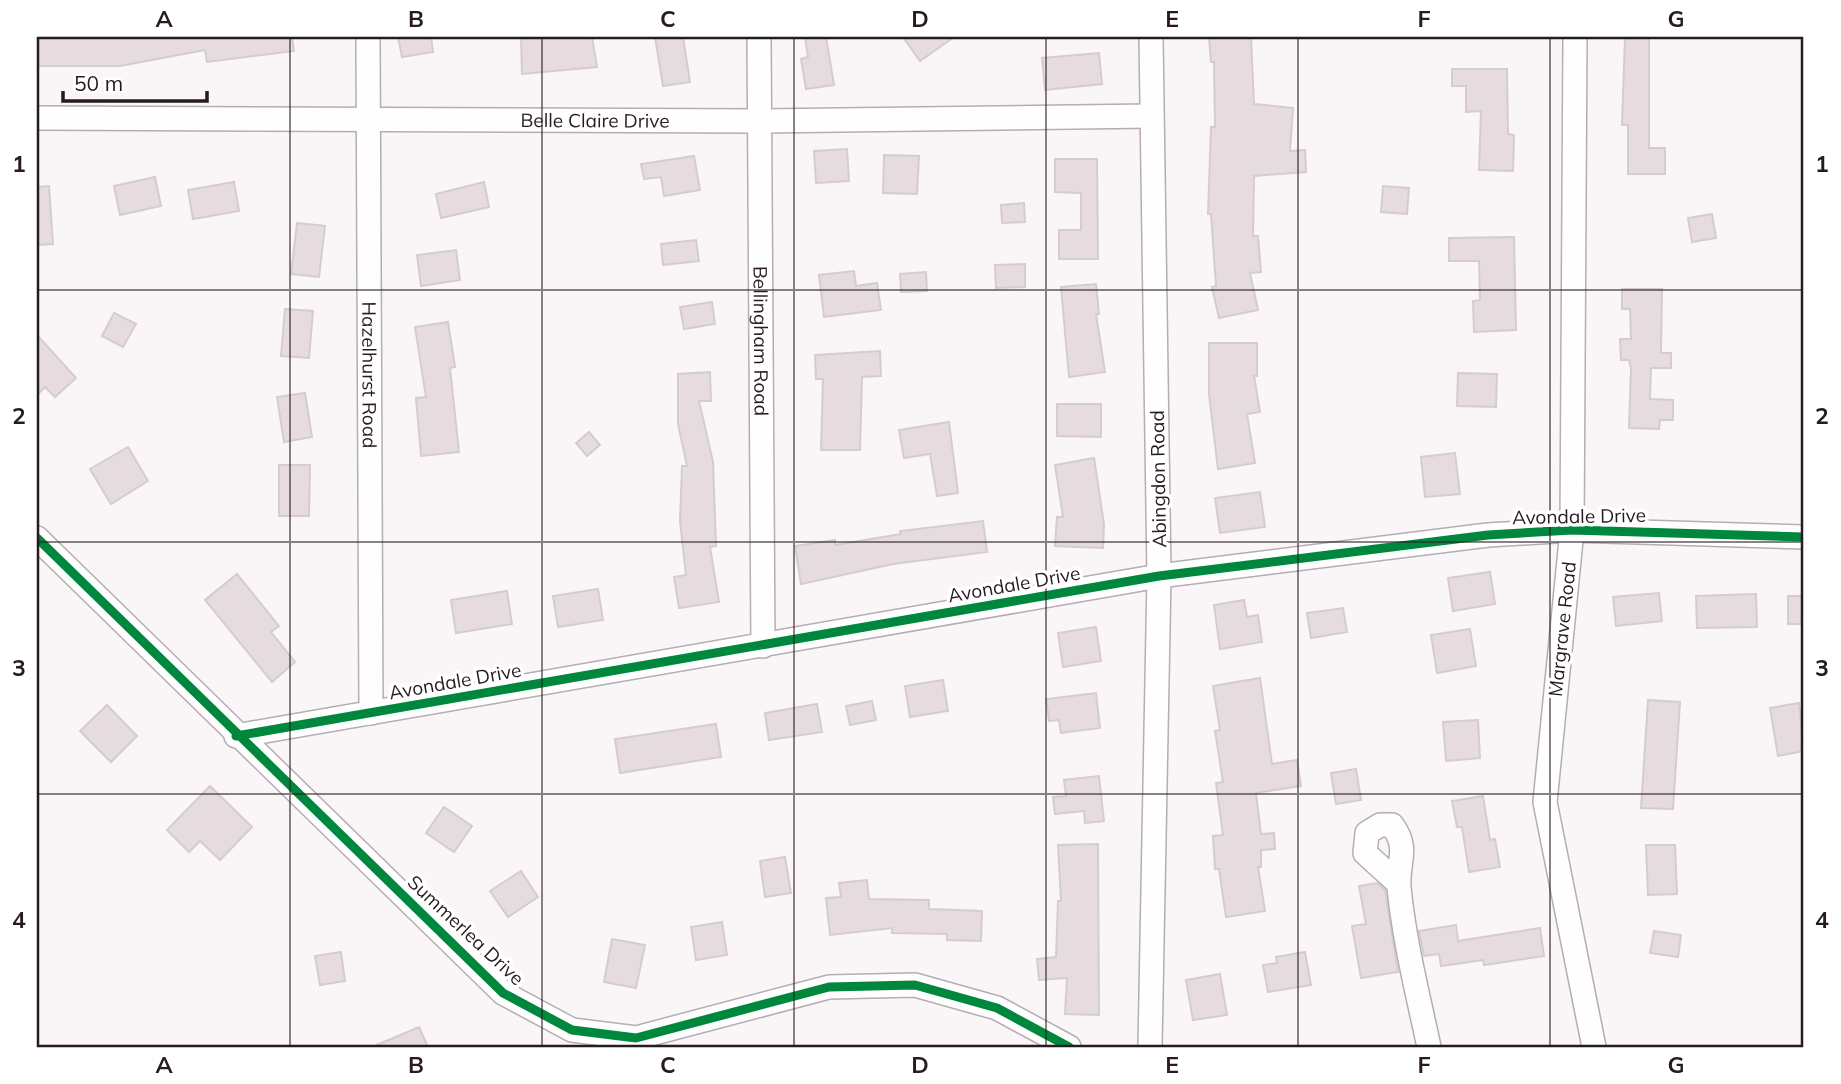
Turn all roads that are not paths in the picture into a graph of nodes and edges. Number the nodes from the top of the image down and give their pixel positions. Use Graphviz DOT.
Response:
graph roads {
  1 [pos="368,37"];
  2 [pos="759,37"];
  3 [pos="1151,37"];
  4 [pos="1574,37"];
  5 [pos="1152,116"];
  6 [pos="37,118"];
  7 [pos="367,118"];
  8 [pos="760,121"];
  9 [pos="1572,530"];
  10 [pos="1804,537"];
  11 [pos="37,538"];
  12 [pos="1159,576"];
  13 [pos="763,646"];
  14 [pos="370,713"];
  15 [pos="236,736"];
  16 [pos="1399,884"];
  17 [pos="1069,1047"];
  18 [pos="1150,1047"];
  19 [pos="1429,1047"];
  20 [pos="1594,1047"];
  1 -- 7 [label="street, Hazelhurst Road"];
  2 -- 8 [label="street, Bellingham Road"];
  3 -- 5 [label="street, Abingdon Road"];
  4 -- 9 [label="street, Margrave Road"];
  5 -- 8 [label="street, Belle Claire Drive"];
  5 -- 12 [label="street, Abingdon Road"];
  6 -- 7 [label="street, Belle Claire Drive"];
  7 -- 8 [label="street, Belle Claire Drive"];
  7 -- 14 [label="street, Hazelhurst Road"];
  8 -- 13 [label="street, Bellingham Road"];
  9 -- 10 [label="street, Avondale Drive"];
  9 -- 12 [label="street, Avondale Drive"];
  9 -- 20 [label="street, Margrave Road"];
  11 -- 15 [label="street, Summerlea Drive"];
  12 -- 13 [label="street, Avondale Drive"];
  12 -- 18 [label="street, Abingdon Road"];
  13 -- 14 [label="street, Avondale Drive"];
  14 -- 15 [label="street, Avondale Drive"];
  15 -- 17 [label="street, Summerlea Drive"];
  16 -- 19 [label="street"];
}
